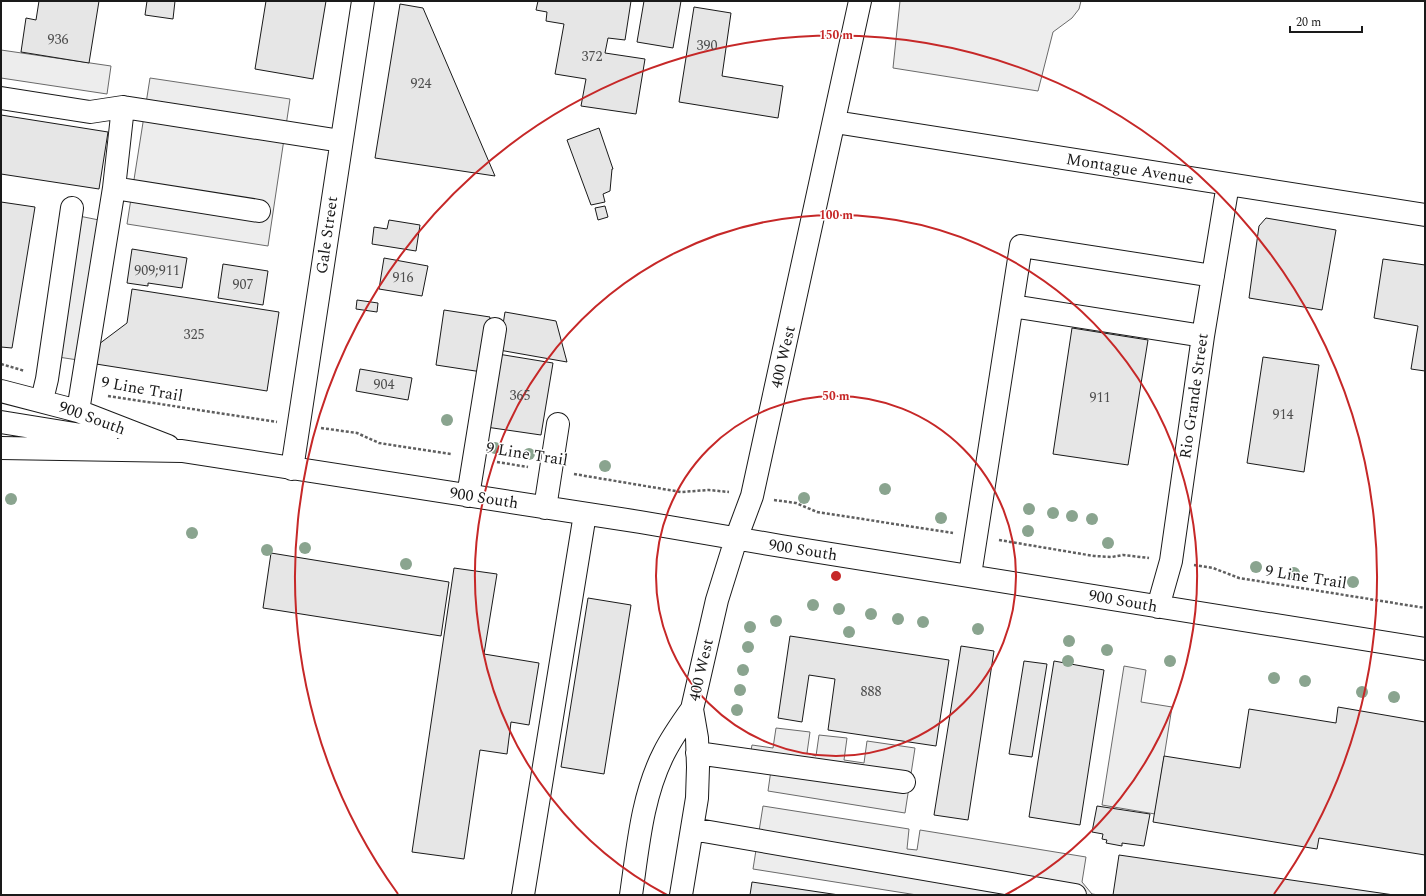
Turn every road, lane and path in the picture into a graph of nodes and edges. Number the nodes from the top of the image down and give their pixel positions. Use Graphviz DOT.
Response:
graph roads {
  1 [pos="363,1"];
  2 [pos="860,1"];
  3 [pos="1,98"];
  4 [pos="122,107"];
  5 [pos="835,122"];
  6 [pos="341,142"];
  7 [pos="1228,184"];
  8 [pos="114,188"];
  9 [pos="72,208"];
  10 [pos="259,211"];
  11 [pos="1425,215"];
  12 [pos="1213,276"];
  13 [pos="1012,306"];
  14 [pos="495,329"];
  15 [pos="1203,336"];
  16 [pos="1,364"];
  17 [pos="47,379"];
  18 [pos="1,391"];
  19 [pos="42,400"];
  20 [pos="79,401"];
  21 [pos="1,422"];
  22 [pos="283,422"];
  23 [pos="558,424"];
  24 [pos="316,428"];
  25 [pos="1,448"];
  26 [pos="182,451"];
  27 [pos="473,458"];
  28 [pos="292,469"];
  29 [pos="551,470"];
  30 [pos="730,493"];
  31 [pos="468,496"];
  32 [pos="545,508"];
  33 [pos="585,514"];
  34 [pos="736,539"];
  35 [pos="1192,564"];
  36 [pos="970,575"];
  37 [pos="1158,607"];
  38 [pos="1425,608"];
  39 [pos="1425,649"];
  40 [pos="692,709"];
  41 [pos="697,753"];
  42 [pos="904,782"];
  43 [pos="692,829"];
  44 [pos="523,895"];
  45 [pos="631,895"];
  46 [pos="681,895"];
  47 [pos="1075,895"];
  1 -- 6 [label="street, Gale Street"];
  2 -- 5 [label="street, 400 West"];
  3 -- 4 [label="street"];
  4 -- 6 [label="street"];
  4 -- 8 [label="street"];
  5 -- 7 [label="street, Montague Avenue"];
  5 -- 34 [label="street, 400 West"];
  6 -- 28 [label="street, Gale Street"];
  7 -- 11 [label="street, Montague Avenue"];
  7 -- 12 [label="street, Rio Grande Street"];
  8 -- 10 [label="street"];
  8 -- 20 [label="street"];
  9 -- 17 [label="street"];
  12 -- 13 [label="street"];
  12 -- 15 [label="street, Rio Grande Street"];
  13 -- 15 [label="street"];
  13 -- 36 [label="street"];
  14 -- 27 [label="street"];
  15 -- 37 [label="street, Rio Grande Street"];
  16 -- 17 [label="path"];
  17 -- 19 [label="street"];
  18 -- 19 [label="street, 900 South"];
  19 -- 20 [label="street, 900 South"];
  20 -- 22 [label="path, 9 Line Trail"];
  20 -- 26 [label="street, 900 South"];
  21 -- 26 [label="street"];
  23 -- 29 [label="street"];
  24 -- 27 [label="path, 9 Line Trail"];
  25 -- 26 [label="street, 900 South"];
  26 -- 28 [label="street, 900 South"];
  27 -- 29 [label="path, 9 Line Trail"];
  27 -- 31 [label="street"];
  28 -- 31 [label="street, 900 South"];
  29 -- 30 [label="path, 9 Line Trail"];
  29 -- 32 [label="street"];
  31 -- 32 [label="street, 900 South"];
  32 -- 33 [label="street, 900 South"];
  33 -- 34 [label="street, 900 South"];
  33 -- 44 [label="street"];
  34 -- 36 [label="street, 900 South"];
  34 -- 40 [label="street, 400 West"];
  35 -- 38 [label="path, 9 Line Trail"];
  36 -- 37 [label="street, 900 South"];
  37 -- 39 [label="street, 900 South"];
  40 -- 41 [label="street, 400 West"];
  40 -- 45 [label="street, 400 West"];
  41 -- 42 [label="street"];
  41 -- 43 [label="street, 400 West"];
  43 -- 46 [label="street, 400 West"];
  43 -- 47 [label="street"];
}
